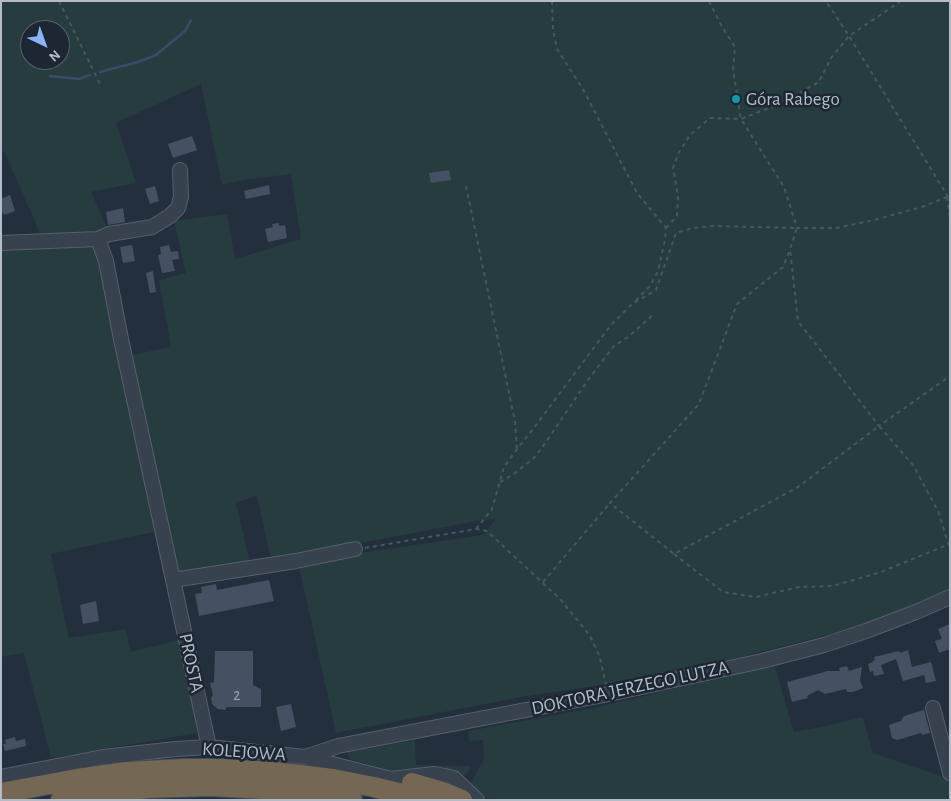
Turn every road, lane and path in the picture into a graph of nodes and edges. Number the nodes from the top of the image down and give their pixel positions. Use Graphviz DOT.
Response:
graph roads {
  1 [pos="59,1"];
  2 [pos="552,1"];
  3 [pos="709,1"];
  4 [pos="826,1"];
  5 [pos="900,1"];
  6 [pos="849,36"];
  7 [pos="100,84"];
  8 [pos="741,120"];
  9 [pos="180,170"];
  10 [pos="466,186"];
  11 [pos="948,196"];
  12 [pos="950,200"];
  13 [pos="950,220"];
  14 [pos="666,228"];
  15 [pos="797,228"];
  16 [pos="98,239"];
  17 [pos="1,243"];
  18 [pos="790,250"];
  19 [pos="632,304"];
  20 [pos="654,314"];
  21 [pos="950,376"];
  22 [pos="878,426"];
  23 [pos="517,449"];
  24 [pos="500,482"];
  25 [pos="610,503"];
  26 [pos="476,529"];
  27 [pos="948,545"];
  28 [pos="355,549"];
  29 [pos="950,550"];
  30 [pos="674,554"];
  31 [pos="173,580"];
  32 [pos="543,582"];
  33 [pos="950,597"];
  34 [pos="609,694"];
  35 [pos="933,708"];
  36 [pos="209,747"];
  37 [pos="305,757"];
  38 [pos="950,773"];
  39 [pos="1,777"];
  40 [pos="396,779"];
  41 [pos="1,793"];
  42 [pos="61,800"];
  43 [pos="352,800"];
  44 [pos="427,800"];
  45 [pos="462,800"];
  46 [pos="477,800"];
  1 -- 7 [label="path"];
  2 -- 14 [label="path"];
  3 -- 8 [label="path"];
  4 -- 6 [label="path"];
  5 -- 6 [label="path"];
  6 -- 8 [label="path"];
  6 -- 11 [label="path"];
  8 -- 14 [label="path"];
  8 -- 15 [label="path"];
  9 -- 16 [label="street"];
  10 -- 23 [label="path"];
  11 -- 12 [label="path"];
  11 -- 13 [label="path"];
  11 -- 15 [label="path"];
  14 -- 19 [label="path"];
  15 -- 18 [label="path"];
  15 -- 19 [label="path"];
  16 -- 17 [label="street"];
  16 -- 31 [label="street, PROSTA"];
  18 -- 22 [label="path"];
  18 -- 25 [label="path"];
  19 -- 23 [label="path"];
  20 -- 24 [label="path"];
  21 -- 22 [label="path"];
  22 -- 27 [label="path"];
  22 -- 30 [label="path"];
  23 -- 24 [label="path"];
  24 -- 26 [label="path"];
  25 -- 30 [label="path"];
  25 -- 32 [label="path"];
  26 -- 28 [label="path"];
  26 -- 32 [label="path"];
  27 -- 29 [label="path"];
  27 -- 30 [label="path"];
  28 -- 31 [label="street"];
  31 -- 36 [label="street, PROSTA"];
  32 -- 34 [label="path"];
  33 -- 34 [label="street, DOKTORA JERZEGO LUTZA"];
  34 -- 37 [label="street, DOKTORA JERZEGO LUTZA"];
  35 -- 38 [label="street"];
  36 -- 37 [label="street, KOLEJOWA"];
  36 -- 39 [label="street, KOLEJOWA"];
  37 -- 40 [label="street, KOLEJOWA"];
  40 -- 45 [label="highway"];
  40 -- 46 [label="street, KOLEJOWA"];
  41 -- 44 [label="highway, KOLEJOWA"];
  42 -- 43 [label="highway, KOLEJOWA"];
}
